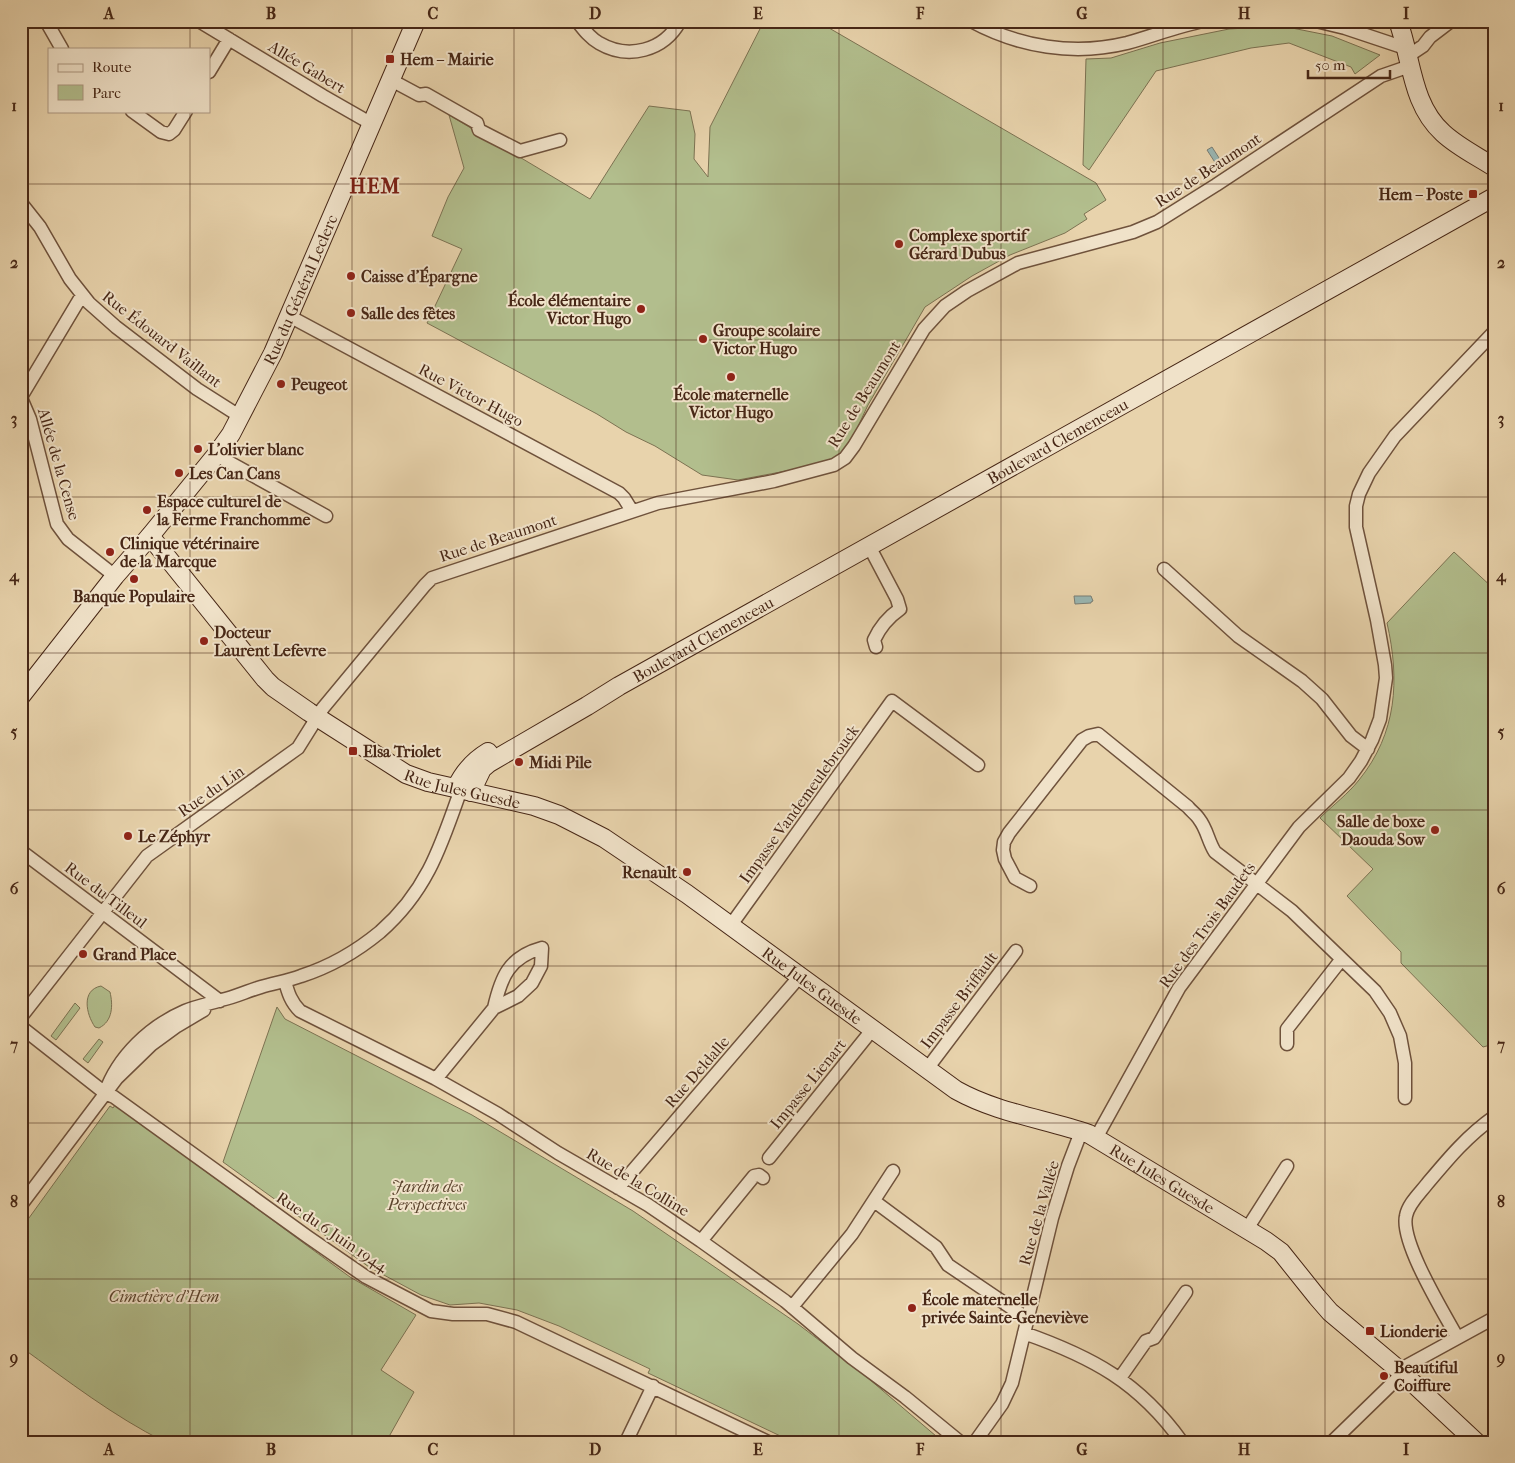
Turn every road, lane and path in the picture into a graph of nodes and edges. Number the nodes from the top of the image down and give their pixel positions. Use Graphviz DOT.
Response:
graph roads {
  1 [pos="46,21"];
  2 [pos="199,21"];
  3 [pos="416,21"];
  4 [pos="578,21"];
  5 [pos="680,21"];
  6 [pos="972,21"];
  7 [pos="1204,21"];
  8 [pos="1316,21"];
  9 [pos="1398,21"];
  10 [pos="1450,21"];
  11 [pos="229,39"];
  12 [pos="61,48"];
  13 [pos="1407,52"];
  14 [pos="210,70"];
  15 [pos="391,80"];
  16 [pos="133,112"];
  17 [pos="185,112"];
  18 [pos="372,124"];
  19 [pos="560,140"];
  20 [pos="1494,167"];
  21 [pos="1494,196"];
  22 [pos="21,203"];
  23 [pos="82,295"];
  24 [pos="289,316"];
  25 [pos="1494,332"];
  26 [pos="21,397"];
  27 [pos="241,417"];
  28 [pos="216,455"];
  29 [pos="632,511"];
  30 [pos="326,516"];
  31 [pos="150,536"];
  32 [pos="869,546"];
  33 [pos="1164,569"];
  34 [pos="115,576"];
  35 [pos="876,647"];
  36 [pos="21,696"];
  37 [pos="317,717"];
  38 [pos="1368,749"];
  39 [pos="978,764"];
  40 [pos="463,790"];
  41 [pos="21,851"];
  42 [pos="1256,884"];
  43 [pos="1030,886"];
  44 [pos="103,913"];
  45 [pos="731,925"];
  46 [pos="1016,952"];
  47 [pos="1341,960"];
  48 [pos="800,976"];
  49 [pos="286,981"];
  50 [pos="220,1001"];
  51 [pos="494,1008"];
  52 [pos="21,1017"];
  53 [pos="21,1027"];
  54 [pos="872,1030"];
  55 [pos="1287,1044"];
  56 [pos="927,1069"];
  57 [pos="436,1079"];
  58 [pos="105,1093"];
  59 [pos="1405,1098"];
  60 [pos="1494,1117"];
  61 [pos="1088,1135"];
  62 [pos="769,1158"];
  63 [pos="1287,1166"];
  64 [pos="893,1171"];
  65 [pos="763,1178"];
  66 [pos="618,1188"];
  67 [pos="874,1201"];
  68 [pos="21,1206"];
  69 [pos="1247,1229"];
  70 [pos="701,1241"];
  71 [pos="1186,1292"];
  72 [pos="792,1308"];
  73 [pos="1494,1318"];
  74 [pos="1028,1319"];
  75 [pos="1024,1333"];
  76 [pos="1457,1337"];
  77 [pos="1401,1372"];
  78 [pos="1120,1378"];
  79 [pos="653,1386"];
  80 [pos="626,1442"];
  81 [pos="768,1442"];
  82 [pos="960,1442"];
  83 [pos="975,1442"];
  84 [pos="1182,1442"];
  85 [pos="1332,1442"];
  86 [pos="1476,1442"];
  1 -- 12 [label="street"];
  2 -- 11 [label="street, Allée Gabert"];
  3 -- 15 [label="street, Rue du Général Leclerc"];
  4 -- 5 [label="street"];
  6 -- 7 [label="street"];
  8 -- 13 [label="street"];
  9 -- 13 [label="street"];
  10 -- 13 [label="street, Rue de Beaumont"];
  11 -- 14 [label="street"];
  11 -- 18 [label="street, Allée Gabert"];
  13 -- 20 [label="street"];
  13 -- 29 [label="street, Rue de Beaumont"];
  15 -- 18 [label="street, Rue du Général Leclerc"];
  15 -- 19 [label="street"];
  16 -- 17 [label="street"];
  18 -- 24 [label="street, Rue du Général Leclerc"];
  21 -- 32 [label="street, Boulevard Clemenceau"];
  22 -- 23 [label="street, Rue Édouard Vaillant"];
  23 -- 26 [label="street"];
  23 -- 27 [label="street, Rue Édouard Vaillant"];
  24 -- 27 [label="street, Rue du Général Leclerc"];
  24 -- 29 [label="street, Rue Victor Hugo"];
  25 -- 38 [label="street, Rue des Trois Baudets"];
  26 -- 34 [label="street, Allée de la Cense"];
  27 -- 28 [label="street, Rue du Général Leclerc"];
  28 -- 30 [label="street"];
  28 -- 31 [label="street, Rue du Général Leclerc"];
  29 -- 37 [label="street, Rue de Beaumont"];
  31 -- 34 [label="street, Rue du Général Leclerc"];
  31 -- 37 [label="street, Rue Jules Guesde"];
  32 -- 35 [label="street"];
  32 -- 40 [label="street, Boulevard Clemenceau"];
  33 -- 38 [label="street"];
  34 -- 36 [label="street, Rue du Général Leclerc"];
  37 -- 40 [label="street, Rue Jules Guesde"];
  37 -- 44 [label="street, Rue du Lin"];
  38 -- 42 [label="street, Rue des Trois Baudets"];
  39 -- 45 [label="street, Impasse Vandemeulebrouck"];
  40 -- 45 [label="street, Rue Jules Guesde"];
  40 -- 49 [label="street"];
  41 -- 44 [label="street, Rue du Tilleul"];
  42 -- 43 [label="street"];
  42 -- 47 [label="street"];
  42 -- 61 [label="street, Rue des Trois Baudets"];
  44 -- 50 [label="street, Rue du Tilleul"];
  44 -- 52 [label="street, Rue du Lin"];
  45 -- 48 [label="street, Rue Jules Guesde"];
  46 -- 56 [label="street, Impasse Briffault"];
  47 -- 55 [label="street"];
  47 -- 59 [label="street"];
  48 -- 54 [label="street, Rue Jules Guesde"];
  48 -- 66 [label="street, Rue Deldalle"];
  49 -- 50 [label="street"];
  49 -- 57 [label="street, Rue de la Colline"];
  50 -- 58 [label="street"];
  51 -- 51 [label="street"];
  51 -- 57 [label="street"];
  53 -- 58 [label="street, Rue du 6 Juin 1944"];
  54 -- 56 [label="street, Rue Jules Guesde"];
  54 -- 62 [label="street, Impasse Lienart"];
  56 -- 61 [label="street, Rue Jules Guesde"];
  57 -- 66 [label="street, Rue de la Colline"];
  58 -- 68 [label="street"];
  58 -- 79 [label="street, Rue du 6 Juin 1944"];
  60 -- 76 [label="street"];
  61 -- 69 [label="street, Rue Jules Guesde"];
  61 -- 74 [label="street, Rue de la Vallée"];
  63 -- 69 [label="street"];
  64 -- 67 [label="street"];
  65 -- 70 [label="street"];
  66 -- 70 [label="street, Rue de la Colline"];
  67 -- 72 [label="street"];
  67 -- 74 [label="street"];
  69 -- 77 [label="street, Rue Jules Guesde"];
  70 -- 72 [label="street, Rue de la Colline"];
  71 -- 78 [label="street"];
  72 -- 82 [label="street, Rue de la Colline"];
  73 -- 76 [label="street"];
  74 -- 75 [label="street, Rue de la Vallée"];
  75 -- 78 [label="street"];
  75 -- 83 [label="street, Rue de la Vallée"];
  76 -- 77 [label="street"];
  77 -- 85 [label="street"];
  77 -- 86 [label="street, Rue Jules Guesde"];
  78 -- 84 [label="street"];
  79 -- 80 [label="street"];
  79 -- 81 [label="street, Rue du 6 Juin 1944"];
}
